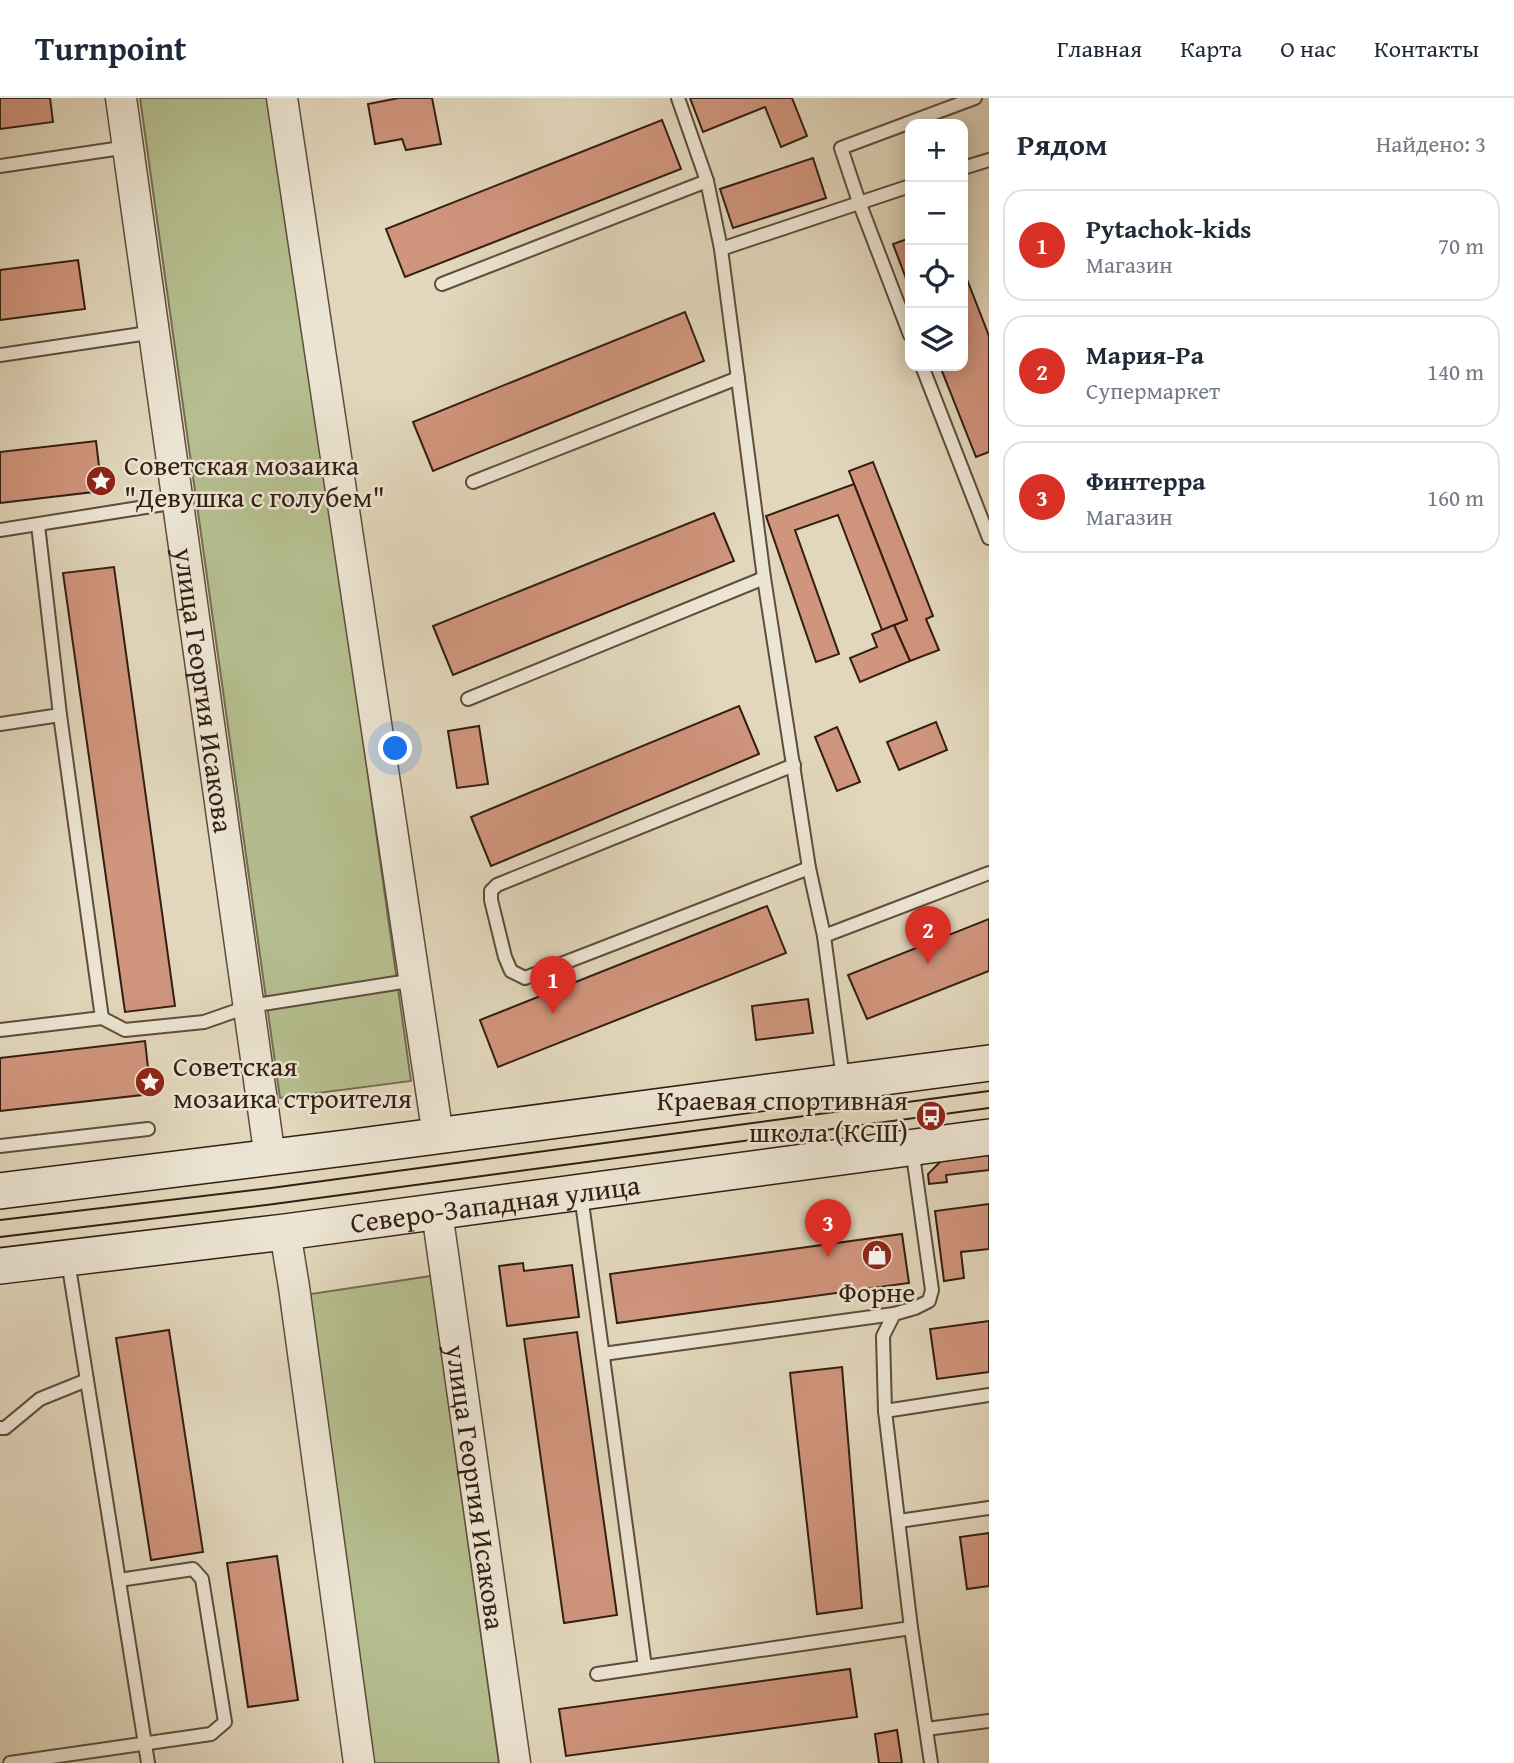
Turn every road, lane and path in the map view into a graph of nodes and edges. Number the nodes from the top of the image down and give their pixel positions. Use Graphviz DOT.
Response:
graph roads {
  1 [pos="121,98"];
  2 [pos="282,98"];
  3 [pos="677,98"];
  4 [pos="975,98"];
  5 [pos="129,147"];
  6 [pos="989,160"];
  7 [pos="0,166"];
  8 [pos="968,166"];
  9 [pos="707,181"];
  10 [pos="905,188"];
  11 [pos="859,202"];
  12 [pos="721,249"];
  13 [pos="442,284"];
  14 [pos="905,322"];
  15 [pos="155,332"];
  16 [pos="0,355"];
  17 [pos="924,371"];
  18 [pos="738,378"];
  19 [pos="473,482"];
  20 [pos="177,502"];
  21 [pos="37,525"];
  22 [pos="0,530"];
  23 [pos="989,538"];
  24 [pos="764,578"];
  25 [pos="468,699"];
  26 [pos="60,715"];
  27 [pos="0,724"];
  28 [pos="794,765"];
  29 [pos="809,868"];
  30 [pos="989,873"];
  31 [pos="824,936"];
  32 [pos="415,980"];
  33 [pos="250,1006"];
  34 [pos="102,1018"];
  35 [pos="0,1030"];
  36 [pos="989,1063"];
  37 [pos="843,1082"];
  38 [pos="148,1129"];
  39 [pos="438,1136"];
  40 [pos="989,1138"];
  41 [pos="0,1146"];
  42 [pos="912,1148"];
  43 [pos="271,1158"];
  44 [pos="0,1191"];
  45 [pos="581,1192"];
  46 [pos="437,1212"];
  47 [pos="285,1232"];
  48 [pos="67,1258"];
  49 [pos="0,1266"];
  50 [pos="894,1314"];
  51 [pos="603,1354"];
  52 [pos="87,1380"];
  53 [pos="989,1395"];
  54 [pos="885,1411"];
  55 [pos="0,1428"];
  56 [pos="989,1508"];
  57 [pos="898,1521"];
  58 [pos="119,1580"];
  59 [pos="911,1628"];
  60 [pos="645,1667"];
  61 [pos="597,1674"];
  62 [pos="989,1721"];
  63 [pos="926,1729"];
  64 [pos="145,1744"];
  65 [pos="10,1763"];
  66 [pos="148,1763"];
  67 [pos="359,1763"];
  68 [pos="515,1763"];
  69 [pos="931,1763"];
  1 -- 5 [label="street, улица Георгия Исакова"];
  2 -- 32 [label="street"];
  3 -- 9 [label="lane"];
  4 -- 11 [label="lane"];
  5 -- 7 [label="lane"];
  5 -- 15 [label="street, улица Георгия Исакова"];
  6 -- 8 [label="lane"];
  9 -- 12 [label="lane"];
  9 -- 13 [label="lane"];
  10 -- 11 [label="lane"];
  11 -- 12 [label="lane"];
  11 -- 14 [label="lane"];
  12 -- 18 [label="lane"];
  15 -- 16 [label="lane"];
  15 -- 20 [label="street, улица Георгия Исакова"];
  17 -- 23 [label="lane"];
  18 -- 19 [label="lane"];
  18 -- 24 [label="lane"];
  20 -- 21 [label="lane"];
  20 -- 33 [label="street, улица Георгия Исакова"];
  21 -- 22 [label="lane"];
  21 -- 26 [label="lane"];
  24 -- 25 [label="lane"];
  24 -- 28 [label="lane"];
  26 -- 27 [label="lane"];
  26 -- 34 [label="lane"];
  28 -- 29 [label="lane"];
  28 -- 29 [label="lane"];
  29 -- 31 [label="lane"];
  30 -- 31 [label="lane"];
  31 -- 37 [label="lane"];
  32 -- 33 [label="lane"];
  32 -- 39 [label="street"];
  33 -- 34 [label="lane"];
  33 -- 43 [label="street, улица Георгия Исакова"];
  34 -- 35 [label="lane"];
  36 -- 37 [label="main road"];
  37 -- 39 [label="main road"];
  38 -- 41 [label="lane"];
  39 -- 43 [label="main road"];
  40 -- 42 [label="main road, Северо-Западная улица"];
  42 -- 45 [label="main road, Северо-Западная улица"];
  42 -- 50 [label="lane"];
  43 -- 44 [label="main road"];
  45 -- 46 [label="main road, Северо-Западная улица"];
  45 -- 51 [label="lane"];
  46 -- 47 [label="main road, Северо-Западная улица"];
  46 -- 68 [label="street, улица Георгия Исакова"];
  47 -- 48 [label="main road, Северо-Западная улица"];
  47 -- 67 [label="street"];
  48 -- 49 [label="main road, Северо-Западная улица"];
  48 -- 52 [label="lane"];
  50 -- 51 [label="lane"];
  50 -- 54 [label="lane"];
  51 -- 60 [label="lane"];
  52 -- 55 [label="lane"];
  52 -- 58 [label="lane"];
  53 -- 54 [label="lane"];
  54 -- 57 [label="lane"];
  56 -- 57 [label="lane"];
  57 -- 59 [label="lane"];
  58 -- 64 [label="lane"];
  58 -- 64 [label="lane"];
  59 -- 60 [label="lane"];
  59 -- 63 [label="lane"];
  60 -- 61 [label="lane"];
  62 -- 63 [label="lane"];
  63 -- 69 [label="lane"];
  64 -- 65 [label="lane"];
  64 -- 66 [label="lane"];
}
